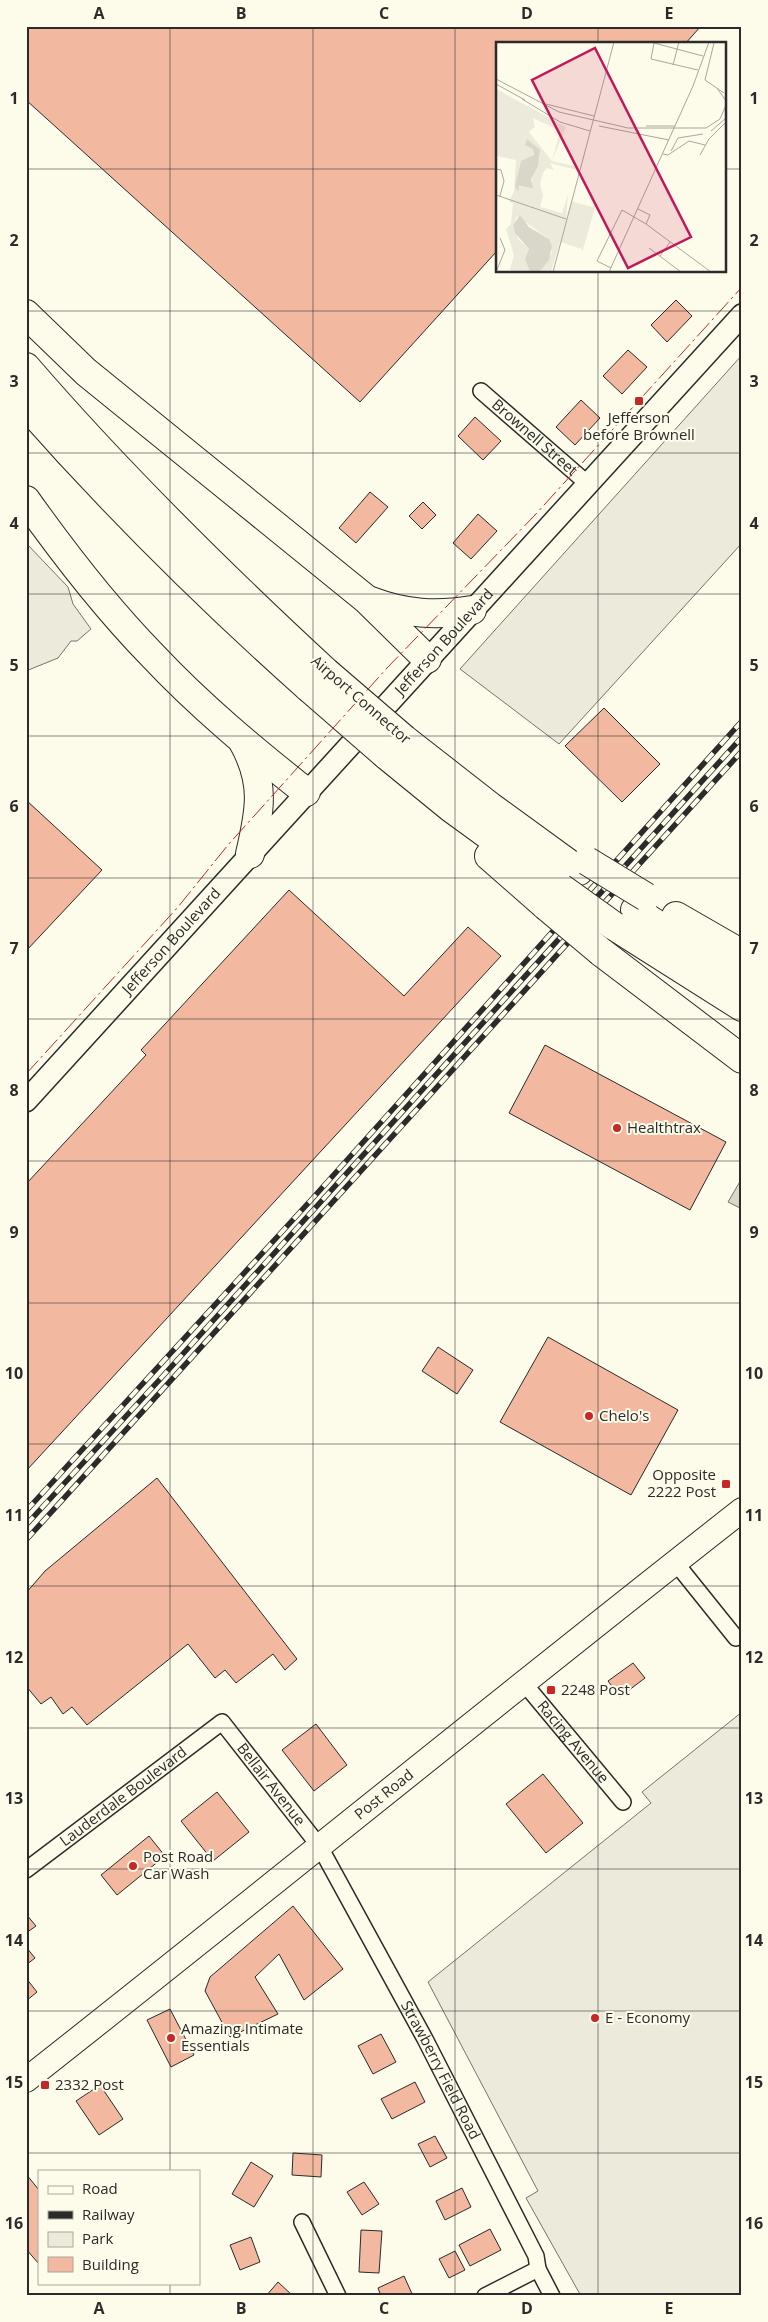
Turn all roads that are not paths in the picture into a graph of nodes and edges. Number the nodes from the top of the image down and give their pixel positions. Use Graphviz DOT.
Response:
graph roads {
  1 [pos="26,314"];
  2 [pos="742,315"];
  3 [pos="26,367"];
  4 [pos="482,391"];
  5 [pos="26,405"];
  6 [pos="588,484"];
  7 [pos="26,500"];
  8 [pos="366,599"];
  9 [pos="472,610"];
  10 [pos="427,659"];
  11 [pos="318,680"];
  12 [pos="241,739"];
  13 [pos="397,753"];
  14 [pos="306,792"];
  15 [pos="250,854"];
  16 [pos="568,881"];
  17 [pos="632,911"];
  18 [pos="742,954"];
  19 [pos="742,980"];
  20 [pos="742,1007"];
  21 [pos="742,1059"];
  22 [pos="26,1101"];
  23 [pos="742,1510"];
  24 [pos="675,1562"];
  25 [pos="736,1638"];
  26 [pos="523,1682"];
  27 [pos="222,1722"];
  28 [pos="623,1802"];
  29 [pos="320,1847"];
  30 [pos="26,1870"];
  31 [pos="26,2080"];
  32 [pos="302,2222"];
  33 [pos="538,2269"];
  34 [pos="338,2296"];
  35 [pos="485,2296"];
  36 [pos="552,2296"];
  1 -- 8 [label="highway"];
  2 -- 6 [label="main road, Jefferson Boulevard"];
  3 -- 11 [label="highway, Airport Connector"];
  4 -- 6 [label="street, Brownell Street"];
  5 -- 11 [label="highway, Airport Connector"];
  6 -- 9 [label="main road, Jefferson Boulevard"];
  7 -- 12 [label="highway"];
  8 -- 9 [label="highway"];
  8 -- 10 [label="highway"];
  9 -- 10 [label="main road, Jefferson Boulevard"];
  10 -- 14 [label="main road, Jefferson Boulevard"];
  11 -- 13 [label="highway, Airport Connector, bridge"];
  12 -- 14 [label="highway"];
  12 -- 15 [label="highway"];
  13 -- 16 [label="highway, Airport Connector"];
  13 -- 16 [label="highway"];
  14 -- 15 [label="main road, Jefferson Boulevard"];
  15 -- 22 [label="main road, Jefferson Boulevard"];
  16 -- 17 [label="highway, Airport Connector"];
  16 -- 21 [label="highway, bridge"];
  17 -- 18 [label="highway"];
  17 -- 19 [label="highway, Airport Connector"];
  17 -- 20 [label="highway, Airport Connector"];
  23 -- 24 [label="main road, Post Road"];
  24 -- 25 [label="street"];
  24 -- 26 [label="main road, Post Road"];
  26 -- 28 [label="street, Racing Avenue"];
  26 -- 29 [label="main road, Post Road"];
  27 -- 29 [label="street, Bellair Avenue"];
  27 -- 30 [label="street, Lauderdale Boulevard"];
  29 -- 31 [label="main road, Post Road"];
  29 -- 33 [label="street, Strawberry Field Road"];
  32 -- 34 [label="street"];
  33 -- 35 [label="street"];
  33 -- 36 [label="street, Strawberry Field Road"];
}
